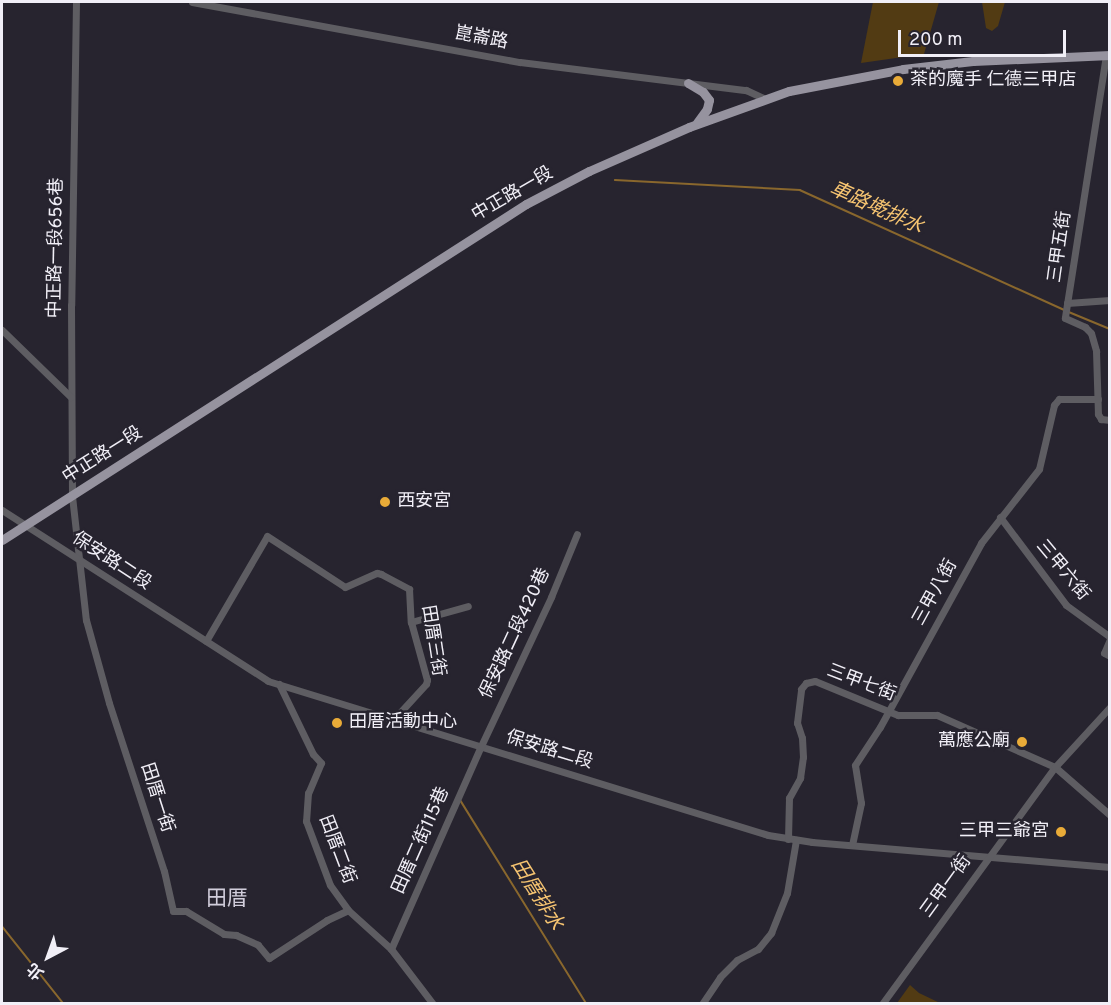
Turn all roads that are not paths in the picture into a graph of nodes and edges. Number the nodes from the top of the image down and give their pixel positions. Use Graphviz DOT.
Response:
graph roads {
  1 [pos="76,2"];
  2 [pos="192,2"];
  3 [pos="1108,56"];
  4 [pos="688,83"];
  5 [pos="763,98"];
  6 [pos="697,123"];
  7 [pos="1110,300"];
  8 [pos="1067,303"];
  9 [pos="2,330"];
  10 [pos="71,397"];
  11 [pos="1098,399"];
  12 [pos="1110,420"];
  13 [pos="72,496"];
  14 [pos="2,510"];
  15 [pos="1000,517"];
  16 [pos="26,525"];
  17 [pos="577,534"];
  18 [pos="2,540"];
  19 [pos="78,558"];
  20 [pos="468,606"];
  21 [pos="411,622"];
  22 [pos="1110,638"];
  23 [pos="206,641"];
  24 [pos="1110,656"];
  25 [pos="279,684"];
  26 [pos="1110,707"];
  27 [pos="887,711"];
  28 [pos="393,720"];
  29 [pos="480,746"];
  30 [pos="1055,766"];
  31 [pos="1110,815"];
  32 [pos="792,839"];
  33 [pos="852,845"];
  34 [pos="987,857"];
  35 [pos="1110,867"];
  36 [pos="348,910"];
  37 [pos="391,949"];
  38 [pos="433,1004"];
  39 [pos="702,1004"];
  40 [pos="882,1004"];
  1 -- 10 [label="street, 中正路一段656巷"];
  2 -- 4 [label="street, 崑崙路"];
  3 -- 5 [label="main road, 中正路一段"];
  3 -- 8 [label="street, 三甲五街"];
  4 -- 5 [label="street, 崑崙路"];
  4 -- 6 [label="main road"];
  5 -- 6 [label="main road, 中正路一段"];
  6 -- 13 [label="main road, 中正路一段"];
  7 -- 8 [label="street"];
  8 -- 11 [label="street, 三甲五街"];
  9 -- 10 [label="street"];
  10 -- 13 [label="street, 中正路一段656巷"];
  11 -- 12 [label="street, 三甲五街"];
  11 -- 15 [label="street, 三甲八街"];
  13 -- 16 [label="main road, 中正路一段"];
  13 -- 19 [label="street, 田厝一街"];
  14 -- 16 [label="street, 保安路二段"];
  15 -- 22 [label="street, 三甲六街"];
  15 -- 27 [label="street, 三甲八街"];
  16 -- 18 [label="main road, 中正路一段"];
  16 -- 19 [label="street, 保安路二段"];
  17 -- 29 [label="street, 保安路二段420巷"];
  19 -- 23 [label="street, 保安路二段"];
  19 -- 36 [label="street, 田厝一街"];
  20 -- 21 [label="street"];
  21 -- 23 [label="street, 田厝三街"];
  21 -- 28 [label="street, 田厝三街"];
  22 -- 24 [label="street, 三甲六街"];
  23 -- 25 [label="street, 保安路二段"];
  25 -- 28 [label="street, 保安路二段"];
  25 -- 36 [label="street, 田厝二街"];
  26 -- 30 [label="street, 三甲一街"];
  27 -- 30 [label="street, 三甲七街"];
  27 -- 32 [label="street, 三甲七街"];
  27 -- 33 [label="street, 三甲八街"];
  28 -- 29 [label="street, 保安路二段"];
  29 -- 32 [label="street, 保安路二段"];
  29 -- 37 [label="street, 田厝二街115巷"];
  30 -- 31 [label="street, 三甲七街"];
  30 -- 34 [label="street, 三甲一街"];
  32 -- 33 [label="street, 保安路二段"];
  32 -- 39 [label="street"];
  33 -- 34 [label="street, 保安路二段"];
  34 -- 35 [label="street, 保安路二段"];
  34 -- 40 [label="street, 三甲一街"];
  36 -- 37 [label="street, 田厝二街"];
  37 -- 38 [label="street, 田厝二街"];
}
